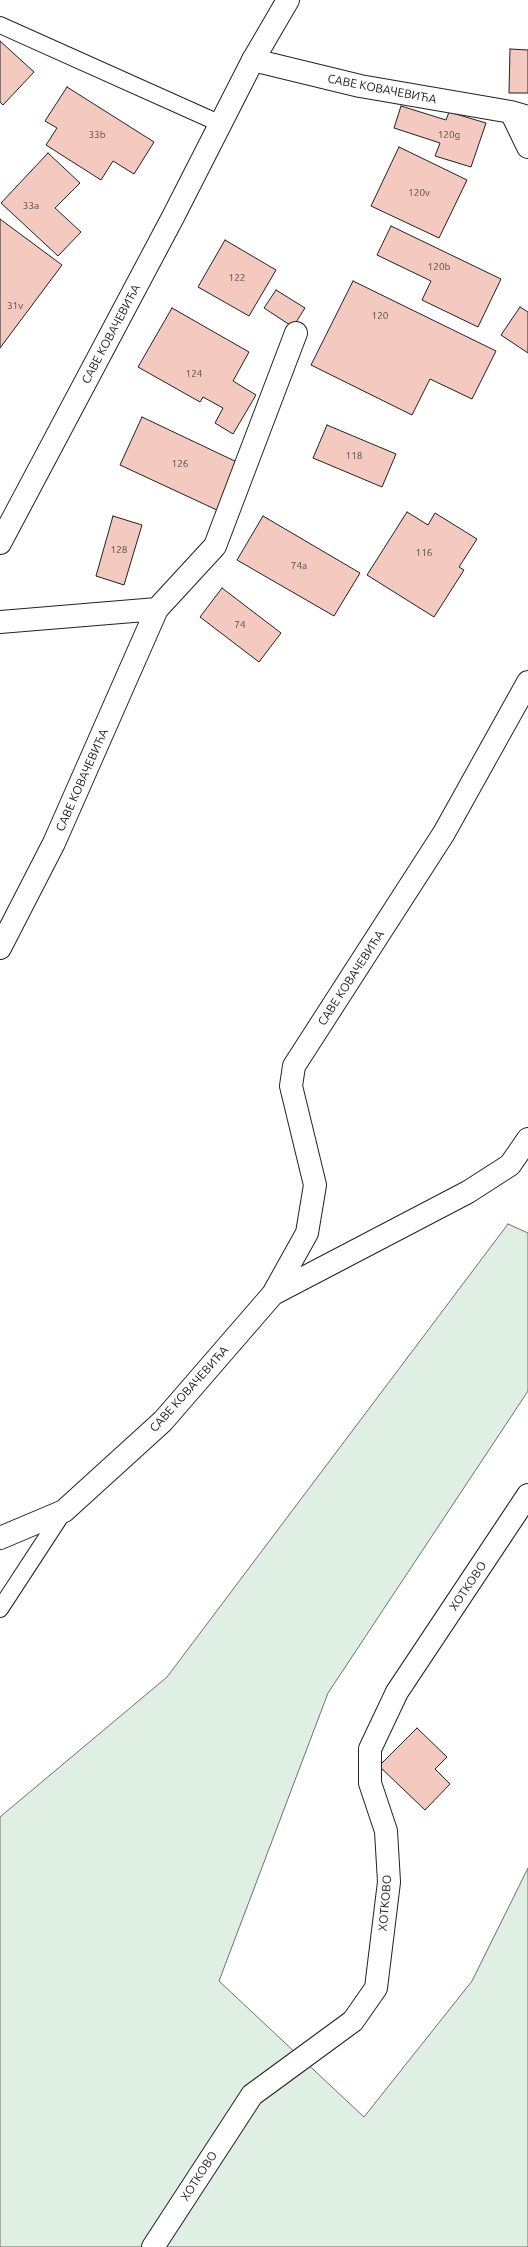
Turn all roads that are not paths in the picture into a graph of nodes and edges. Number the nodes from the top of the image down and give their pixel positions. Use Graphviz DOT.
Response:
graph roads {
  1 [pos="288,0"];
  2 [pos="0,25"];
  3 [pos="253,60"];
  4 [pos="520,114"];
  5 [pos="221,124"];
  6 [pos="528,147"];
  7 [pos="296,333"];
  8 [pos="0,543"];
  9 [pos="157,609"];
  10 [pos="0,622"];
  11 [pos="528,682"];
  12 [pos="0,948"];
  13 [pos="528,1139"];
  14 [pos="273,1294"];
  15 [pos="528,1496"];
  16 [pos="64,1511"];
  17 [pos="0,1538"];
  18 [pos="0,1609"];
  19 [pos="153,2247"];
  1 -- 3 [label="street, САВЕ КОВАЧЕВИЋА"];
  2 -- 5 [label="lane"];
  3 -- 4 [label="street, САВЕ КОВАЧЕВИЋА"];
  3 -- 5 [label="street, САВЕ КОВАЧЕВИЋА"];
  4 -- 6 [label="street, САВЕ КОВАЧЕВИЋА"];
  5 -- 8 [label="street, САВЕ КОВАЧЕВИЋА"];
  7 -- 9 [label="street, САВЕ КОВАЧЕВИЋА"];
  9 -- 10 [label="street"];
  9 -- 12 [label="street, САВЕ КОВАЧЕВИЋА"];
  11 -- 14 [label="street, САВЕ КОВАЧЕВИЋА"];
  13 -- 14 [label="street, САВЕ КОВАЧЕВИЋА"];
  14 -- 16 [label="street, САВЕ КОВАЧЕВИЋА"];
  15 -- 19 [label="street, ХОТКОВО"];
  16 -- 17 [label="street, САВЕ КОВАЧЕВИЋА"];
  16 -- 18 [label="lane, САВЕ КОВАЧЕВИЋА"];
}
